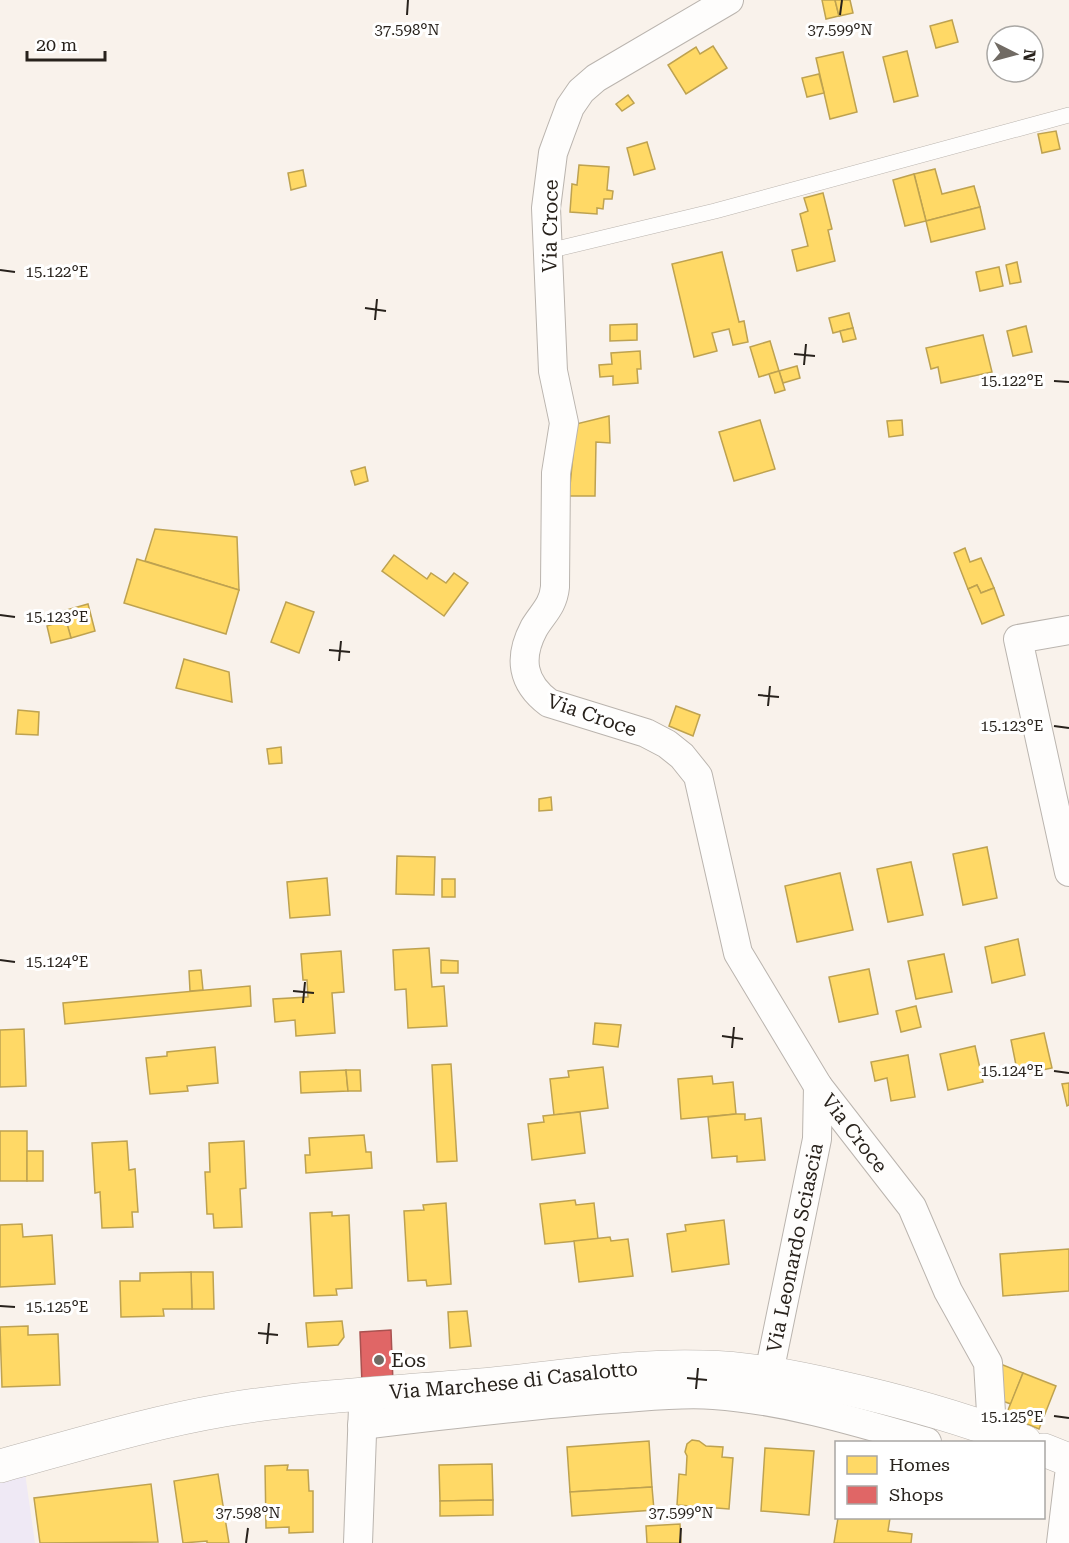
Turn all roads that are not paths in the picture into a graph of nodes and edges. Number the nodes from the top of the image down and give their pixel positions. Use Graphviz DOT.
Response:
graph roads {
  1 [pos="729,0"];
  2 [pos="1069,115"];
  3 [pos="548,251"];
  4 [pos="1069,630"];
  5 [pos="1069,872"];
  6 [pos="818,1086"];
  7 [pos="769,1372"];
  8 [pos="362,1410"];
  9 [pos="992,1430"];
  10 [pos="920,1441"];
  11 [pos="1020,1441"];
  12 [pos="1045,1450"];
  13 [pos="1069,1460"];
  14 [pos="0,1466"];
  15 [pos="1060,1486"];
  16 [pos="358,1543"];
  17 [pos="1061,1543"];
  1 -- 3 [label="street, Via Croce"];
  2 -- 3 [label="lane"];
  3 -- 6 [label="street, Via Croce"];
  4 -- 5 [label="street"];
  6 -- 7 [label="street, Via Leonardo Sciascia"];
  6 -- 9 [label="street, Via Croce"];
  7 -- 8 [label="street, Via Marchese di Casalotto"];
  7 -- 9 [label="street, Via Marchese di Casalotto"];
  8 -- 10 [label="street"];
  8 -- 14 [label="street, Via Marchese di Casalotto"];
  8 -- 16 [label="street"];
  9 -- 11 [label="street, Via Marchese di Casalotto"];
  12 -- 13 [label="street"];
  15 -- 17 [label="street"];
}
